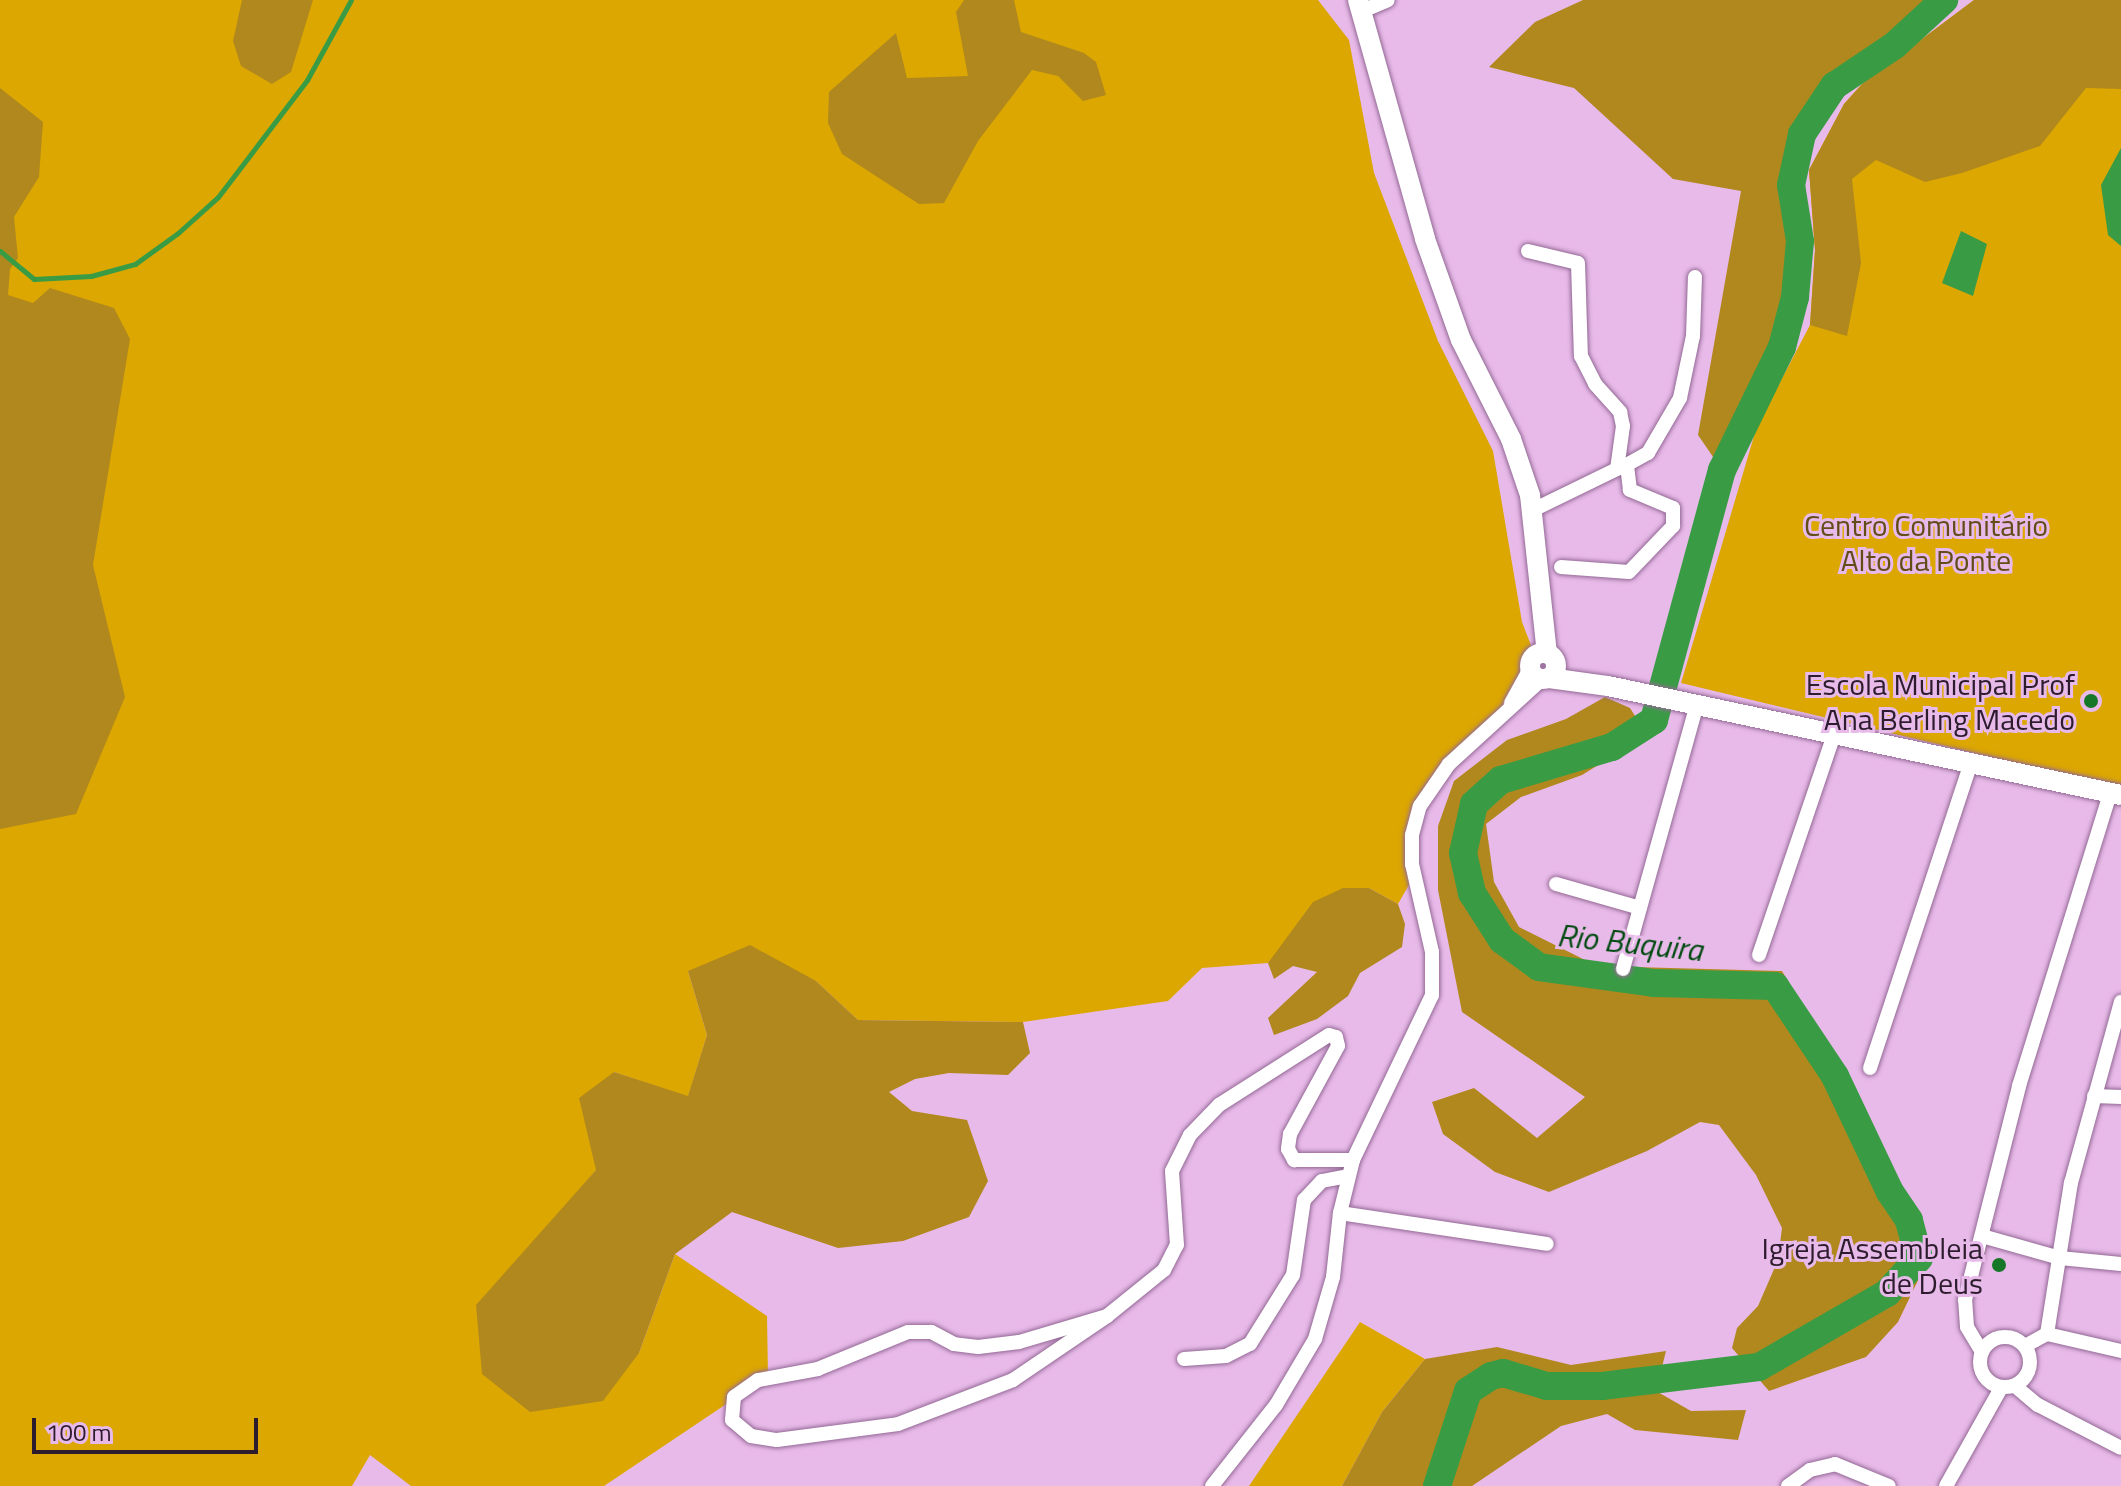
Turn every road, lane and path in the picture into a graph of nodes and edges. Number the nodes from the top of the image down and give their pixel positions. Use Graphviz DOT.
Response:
graph roads {
  1 [pos="1388,0"];
  2 [pos="1359,6"];
  3 [pos="1528,251"];
  4 [pos="1695,277"];
  5 [pos="1622,468"];
  6 [pos="1533,510"];
  7 [pos="1561,567"];
  8 [pos="1543,667"];
  9 [pos="1688,706"];
  10 [pos="1833,738"];
  11 [pos="1970,765"];
  12 [pos="2115,796"];
  13 [pos="1556,884"];
  14 [pos="1640,908"];
  15 [pos="1759,955"];
  16 [pos="1623,969"];
  17 [pos="2121,1002"];
  18 [pos="1870,1068"];
  19 [pos="2094,1096"];
  20 [pos="2121,1097"];
  21 [pos="1353,1160"];
  22 [pos="1348,1176"];
  23 [pos="1340,1213"];
  24 [pos="1982,1236"];
  25 [pos="1547,1244"];
  26 [pos="2060,1258"];
  27 [pos="2121,1264"];
  28 [pos="1107,1316"];
  29 [pos="2047,1334"];
  30 [pos="2025,1346"];
  31 [pos="2121,1351"];
  32 [pos="1982,1352"];
  33 [pos="1184,1359"];
  34 [pos="2008,1387"];
  35 [pos="2121,1448"];
  36 [pos="1212,1486"];
  37 [pos="1788,1486"];
  38 [pos="1889,1486"];
  39 [pos="1946,1486"];
  1 -- 2 [label="street"];
  2 -- 6 [label="main road"];
  3 -- 5 [label="street"];
  4 -- 5 [label="street"];
  5 -- 6 [label="street"];
  5 -- 7 [label="street"];
  6 -- 8 [label="main road"];
  8 -- 9 [label="main road"];
  8 -- 21 [label="street"];
  9 -- 10 [label="main road"];
  9 -- 14 [label="street"];
  10 -- 11 [label="main road"];
  10 -- 15 [label="street"];
  11 -- 12 [label="main road"];
  11 -- 18 [label="street"];
  12 -- 24 [label="street"];
  13 -- 14 [label="street"];
  14 -- 16 [label="street"];
  17 -- 19 [label="street"];
  19 -- 20 [label="street"];
  19 -- 26 [label="street"];
  21 -- 22 [label="street"];
  21 -- 28 [label="street"];
  22 -- 23 [label="street"];
  22 -- 33 [label="street"];
  23 -- 25 [label="street"];
  23 -- 36 [label="street"];
  24 -- 26 [label="street"];
  24 -- 32 [label="street"];
  26 -- 27 [label="street"];
  26 -- 29 [label="street"];
  28 -- 28 [label="street"];
  29 -- 30 [label="street"];
  29 -- 31 [label="street"];
  30 -- 32 [label="street"];
  30 -- 34 [label="street"];
  32 -- 34 [label="street"];
  34 -- 35 [label="street"];
  34 -- 39 [label="street"];
  37 -- 38 [label="street"];
}
